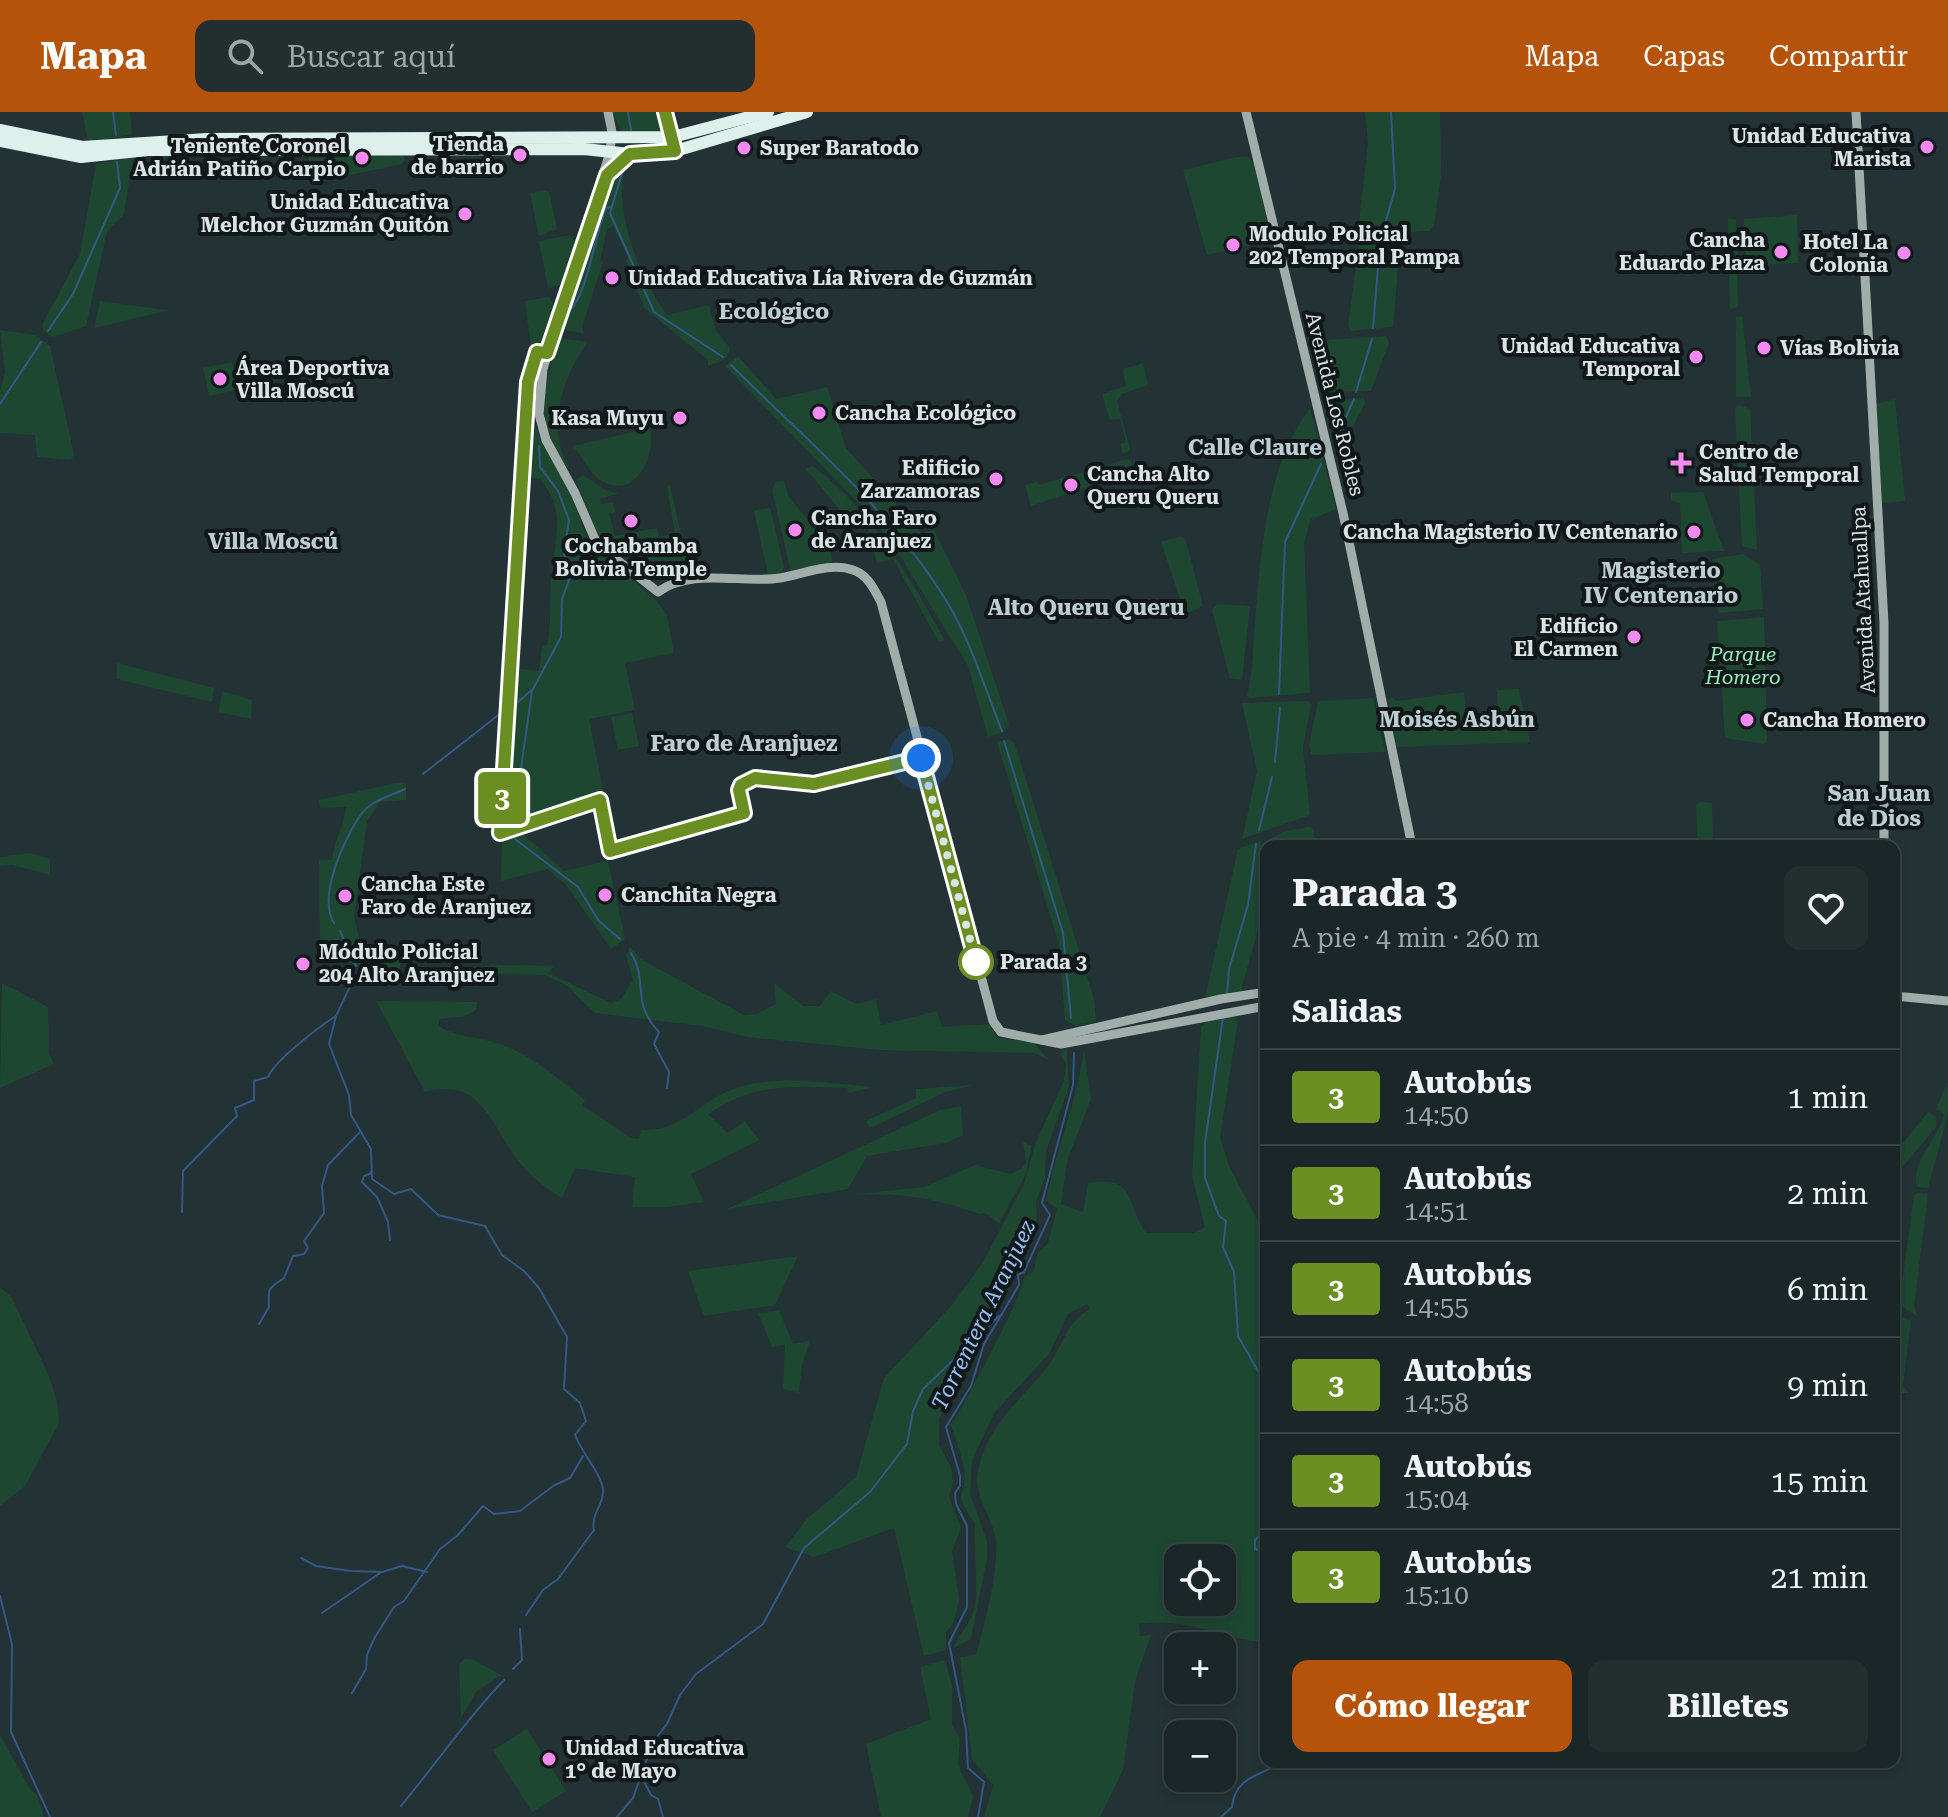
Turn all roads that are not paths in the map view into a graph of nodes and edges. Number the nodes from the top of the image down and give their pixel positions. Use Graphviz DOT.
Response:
graph roads {
  1 [pos="608,112"];
  2 [pos="665,112"];
  3 [pos="768,112"];
  4 [pos="807,112"];
  5 [pos="1246,112"];
  6 [pos="1856,112"];
  7 [pos="0,130"];
  8 [pos="612,138"];
  9 [pos="0,141"];
  10 [pos="674,144"];
  11 [pos="610,152"];
  12 [pos="630,154"];
  13 [pos="602,183"];
  14 [pos="1411,840"];
  15 [pos="1884,840"];
  16 [pos="1260,993"];
  17 [pos="1900,997"];
  18 [pos="1948,1001"];
  19 [pos="1260,1007"];
  20 [pos="1042,1040"];
  1 -- 8 [label="main road"];
  2 -- 10 [label="main road"];
  3 -- 10 [label="highway"];
  4 -- 10 [label="highway"];
  5 -- 14 [label="main road, Avenida Los Robles"];
  6 -- 15 [label="main road, Avenida Atahuallpa"];
  7 -- 8 [label="highway"];
  8 -- 10 [label="highway"];
  8 -- 11 [label="main road"];
  9 -- 11 [label="highway"];
  10 -- 12 [label="highway"];
  11 -- 12 [label="highway"];
  11 -- 13 [label="main road"];
  12 -- 13 [label="main road"];
  13 -- 20 [label="main road"];
  16 -- 20 [label="main road"];
  17 -- 18 [label="main road"];
  19 -- 20 [label="main road"];
}
